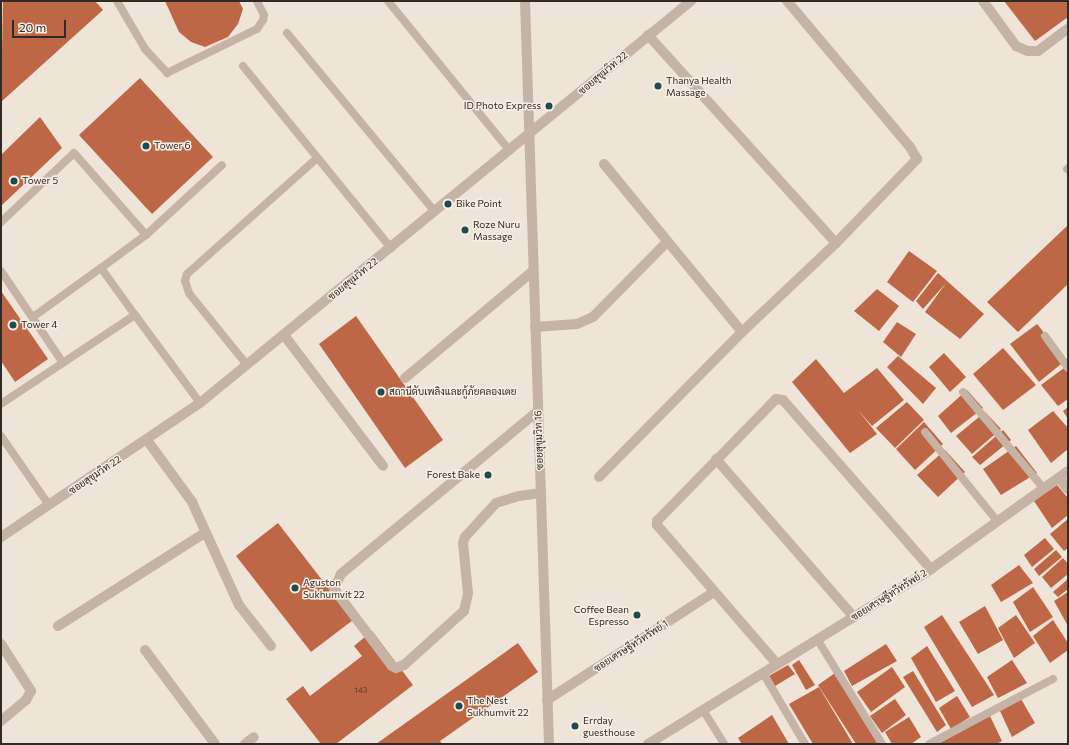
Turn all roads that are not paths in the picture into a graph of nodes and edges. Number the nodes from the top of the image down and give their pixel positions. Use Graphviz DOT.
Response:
graph roads {
  1 [pos="117,1"];
  2 [pos="257,1"];
  3 [pos="524,1"];
  4 [pos="690,1"];
  5 [pos="787,1"];
  6 [pos="983,1"];
  7 [pos="392,2"];
  8 [pos="1068,28"];
  9 [pos="287,33"];
  10 [pos="648,35"];
  11 [pos="243,66"];
  12 [pos="528,136"];
  13 [pos="510,151"];
  14 [pos="317,158"];
  15 [pos="604,164"];
  16 [pos="222,165"];
  17 [pos="435,212"];
  18 [pos="1,222"];
  19 [pos="146,235"];
  20 [pos="667,242"];
  21 [pos="836,243"];
  22 [pos="391,248"];
  23 [pos="101,268"];
  24 [pos="1,271"];
  25 [pos="533,271"];
  26 [pos="135,315"];
  27 [pos="33,317"];
  28 [pos="535,327"];
  29 [pos="742,332"];
  30 [pos="284,335"];
  31 [pos="1045,336"];
  32 [pos="63,363"];
  33 [pos="247,365"];
  34 [pos="1068,368"];
  35 [pos="405,378"];
  36 [pos="963,392"];
  37 [pos="3,399"];
  38 [pos="200,404"];
  39 [pos="538,411"];
  40 [pos="925,432"];
  41 [pos="1,436"];
  42 [pos="147,440"];
  43 [pos="716,459"];
  44 [pos="383,466"];
  45 [pos="1068,471"];
  46 [pos="599,477"];
  47 [pos="1059,478"];
  48 [pos="1044,489"];
  49 [pos="1068,489"];
  50 [pos="540,493"];
  51 [pos="50,505"];
  52 [pos="997,521"];
  53 [pos="206,532"];
  54 [pos="1,537"];
  55 [pos="931,569"];
  56 [pos="714,592"];
  57 [pos="854,617"];
  58 [pos="58,626"];
  59 [pos="817,639"];
  60 [pos="1,644"];
  61 [pos="272,646"];
  62 [pos="144,650"];
  63 [pos="777,664"];
  64 [pos="763,673"];
  65 [pos="1054,679"];
  66 [pos="547,700"];
  67 [pos="703,710"];
  68 [pos="1,721"];
  69 [pos="254,736"];
  70 [pos="215,744"];
  71 [pos="245,744"];
  72 [pos="549,744"];
  73 [pos="648,744"];
  74 [pos="724,744"];
  75 [pos="805,744"];
  76 [pos="882,744"];
  77 [pos="929,744"];
  1 -- 2 [label="lane"];
  3 -- 12 [label="street, ซอยสุขุมวิท 16"];
  4 -- 10 [label="street, ซอยสุขุมวิท 22"];
  5 -- 21 [label="street"];
  6 -- 8 [label="street"];
  7 -- 13 [label="lane"];
  9 -- 17 [label="lane"];
  10 -- 12 [label="street, ซอยสุขุมวิท 22"];
  10 -- 21 [label="street"];
  11 -- 14 [label="lane"];
  12 -- 13 [label="street, ซอยสุขุมวิท 22"];
  12 -- 25 [label="street, ซอยสุขุมวิท 16"];
  13 -- 17 [label="street, ซอยสุขุมวิท 22"];
  14 -- 22 [label="lane"];
  14 -- 33 [label="lane"];
  15 -- 20 [label="street"];
  16 -- 19 [label="lane"];
  17 -- 22 [label="street, ซอยสุขุมวิท 22"];
  18 -- 19 [label="lane"];
  19 -- 23 [label="lane"];
  20 -- 28 [label="street"];
  20 -- 29 [label="street"];
  21 -- 29 [label="street"];
  22 -- 30 [label="street, ซอยสุขุมวิท 22"];
  23 -- 26 [label="lane"];
  23 -- 27 [label="lane"];
  24 -- 27 [label="lane"];
  25 -- 28 [label="street, ซอยสุขุมวิท 16"];
  25 -- 35 [label="street"];
  26 -- 32 [label="lane"];
  26 -- 38 [label="lane"];
  27 -- 32 [label="lane"];
  28 -- 39 [label="street, ซอยสุขุมวิท 16"];
  29 -- 46 [label="street"];
  30 -- 33 [label="street, ซอยสุขุมวิท 22"];
  30 -- 44 [label="street"];
  31 -- 34 [label="lane"];
  32 -- 37 [label="lane"];
  33 -- 38 [label="street, ซอยสุขุมวิท 22"];
  36 -- 48 [label="lane"];
  38 -- 42 [label="street, ซอยสุขุมวิท 22"];
  39 -- 50 [label="street, ซอยสุขุมวิท 16"];
  39 -- 50 [label="street"];
  40 -- 52 [label="lane"];
  41 -- 51 [label="lane"];
  42 -- 51 [label="street, ซอยสุขุมวิท 22"];
  42 -- 53 [label="street"];
  43 -- 55 [label="street"];
  43 -- 56 [label="street"];
  43 -- 57 [label="street"];
  45 -- 47 [label="street, ซอยเศรษฐีทวีทรัพย์ 2"];
  47 -- 48 [label="street, ซอยเศรษฐีทวีทรัพย์ 2"];
  47 -- 49 [label="street"];
  48 -- 52 [label="street, ซอยเศรษฐีทวีทรัพย์ 2"];
  50 -- 66 [label="street, ซอยสุขุมวิท 16"];
  51 -- 54 [label="street, ซอยสุขุมวิท 22"];
  52 -- 55 [label="street, ซอยเศรษฐีทวีทรัพย์ 2"];
  53 -- 58 [label="street"];
  53 -- 61 [label="street"];
  55 -- 57 [label="street, ซอยเศรษฐีทวีทรัพย์ 2"];
  56 -- 63 [label="street"];
  56 -- 66 [label="street, ซอยเศรษฐีทวีทรัพย์ 1"];
  57 -- 59 [label="street, ซอยเศรษฐีทวีทรัพย์ 2"];
  59 -- 63 [label="street, ซอยเศรษฐีทวีทรัพย์ 2"];
  59 -- 76 [label="lane"];
  60 -- 68 [label="street"];
  62 -- 70 [label="street"];
  63 -- 64 [label="street, ซอยเศรษฐีทวีทรัพย์ 2"];
  64 -- 67 [label="street, ซอยเศรษฐีทวีทรัพย์ 2"];
  64 -- 75 [label="lane"];
  65 -- 77 [label="lane"];
  66 -- 72 [label="street, ซอยสุขุมวิท 16"];
  67 -- 73 [label="street, ซอยเศรษฐีทวีทรัพย์ 2"];
  67 -- 74 [label="lane"];
  69 -- 71 [label="street"];
}
